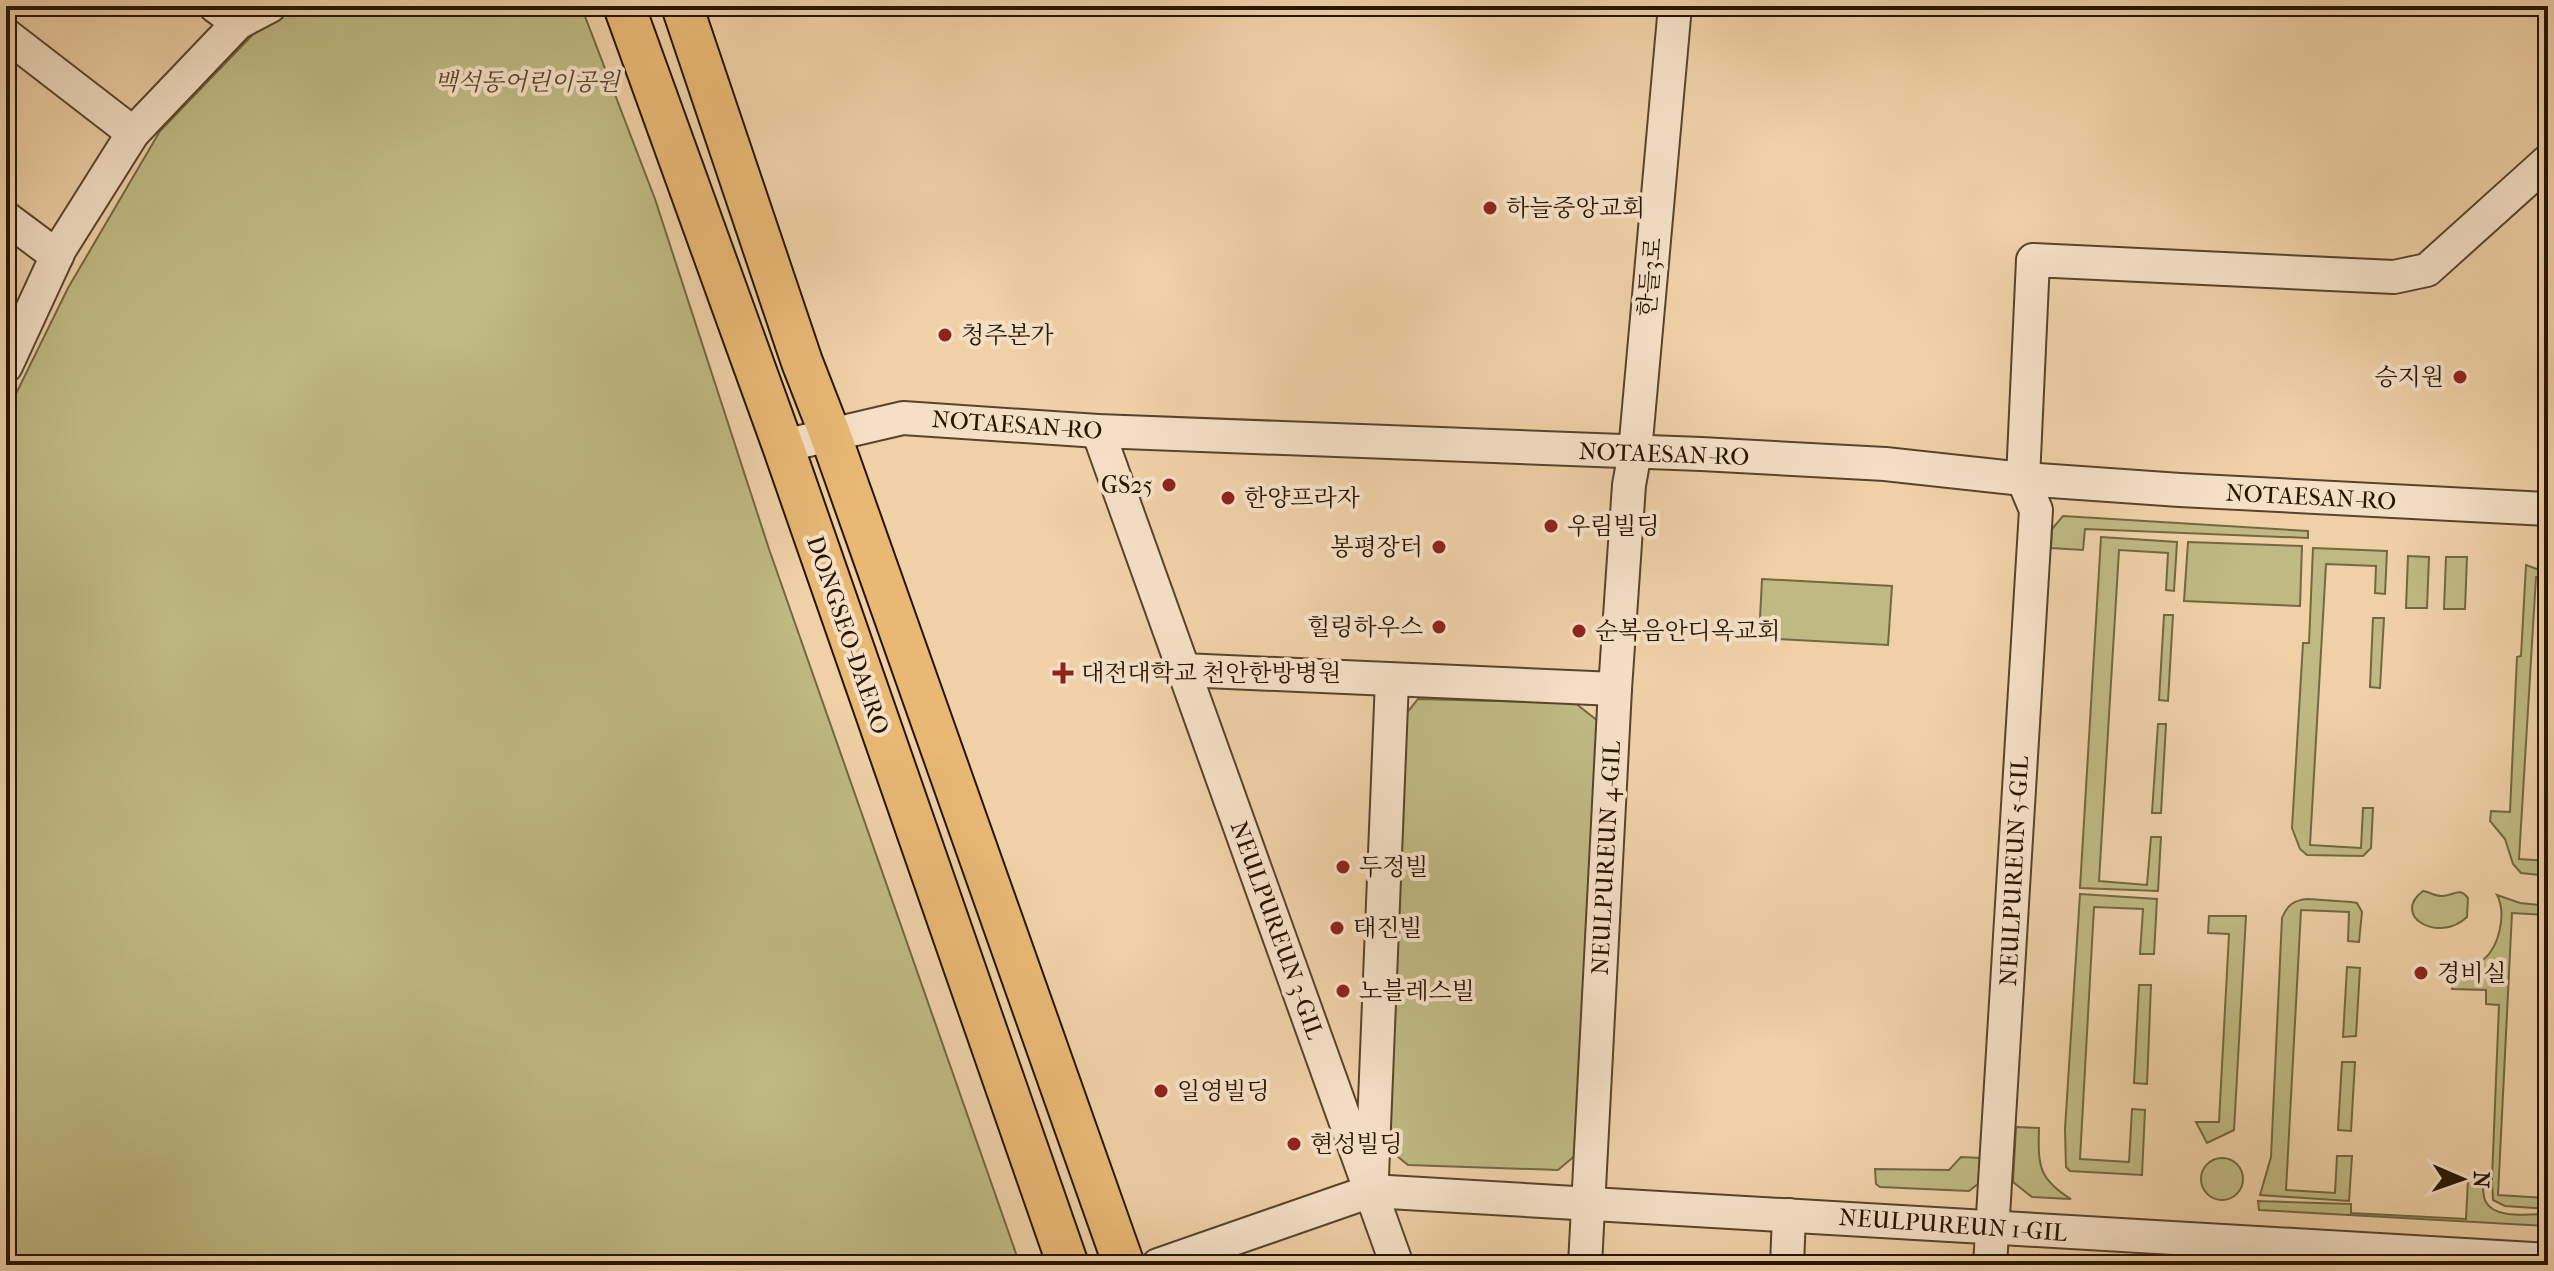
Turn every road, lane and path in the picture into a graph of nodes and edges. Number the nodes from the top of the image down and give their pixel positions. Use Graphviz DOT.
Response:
graph roads {
  1 [pos="270,6"];
  2 [pos="624,6"];
  3 [pos="682,6"];
  4 [pos="1675,6"];
  5 [pos="227,15"];
  6 [pos="6,35"];
  7 [pos="133,133"];
  8 [pos="2548,161"];
  9 [pos="6,218"];
  10 [pos="57,256"];
  11 [pos="6,366"];
  12 [pos="1098,431"];
  13 [pos="830,434"];
  14 [pos="783,446"];
  15 [pos="1635,452"];
  16 [pos="2023,479"];
  17 [pos="2548,509"];
  18 [pos="1183,670"];
  19 [pos="1392,680"];
  20 [pos="1615,689"];
  21 [pos="1371,1191"];
  22 [pos="1587,1205"];
  23 [pos="1789,1215"];
  24 [pos="1993,1227"];
  25 [pos="2548,1260"];
  26 [pos="1068,1265"];
  27 [pos="1124,1265"];
  28 [pos="1158,1265"];
  29 [pos="1397,1265"];
  30 [pos="1585,1265"];
  31 [pos="1787,1265"];
  32 [pos="1990,1265"];
  1 -- 5 [label="street"];
  2 -- 14 [label="main road, DONGSEO-DAERO"];
  3 -- 13 [label="main road, DONGSEO-DAERO"];
  4 -- 15 [label="street, 한들3로"];
  5 -- 7 [label="street"];
  6 -- 7 [label="street"];
  7 -- 10 [label="street"];
  8 -- 16 [label="street"];
  9 -- 10 [label="street"];
  10 -- 11 [label="street"];
  12 -- 13 [label="street, NOTAESAN-RO"];
  12 -- 15 [label="street, NOTAESAN-RO"];
  12 -- 18 [label="street, NEULPUREUN 3-GIL"];
  13 -- 14 [label="street, NOTAESAN-RO"];
  13 -- 27 [label="main road, DONGSEO-DAERO"];
  14 -- 26 [label="main road, DONGSEO-DAERO"];
  15 -- 16 [label="street, NOTAESAN-RO"];
  15 -- 20 [label="street, NEULPUREUN 4-GIL"];
  16 -- 17 [label="street, NOTAESAN-RO"];
  16 -- 24 [label="street, NEULPUREUN 5-GIL"];
  18 -- 19 [label="street"];
  18 -- 21 [label="street, NEULPUREUN 3-GIL"];
  19 -- 20 [label="street"];
  19 -- 21 [label="street, NEULPUREUN 3-GIL"];
  20 -- 22 [label="street, NEULPUREUN 4-GIL"];
  21 -- 22 [label="street, NEULPUREUN 1-GIL"];
  21 -- 28 [label="street, NEULPUREUN 1-GIL"];
  21 -- 29 [label="street, NEULPUREUN 3-GIL"];
  22 -- 23 [label="street, NEULPUREUN 1-GIL"];
  22 -- 30 [label="street, NEULPUREUN 4-GIL"];
  23 -- 24 [label="street, NEULPUREUN 1-GIL"];
  23 -- 31 [label="street"];
  24 -- 25 [label="street, NEULPUREUN 1-GIL"];
  24 -- 32 [label="street, NEULPUREUN 5-GIL"];
}
